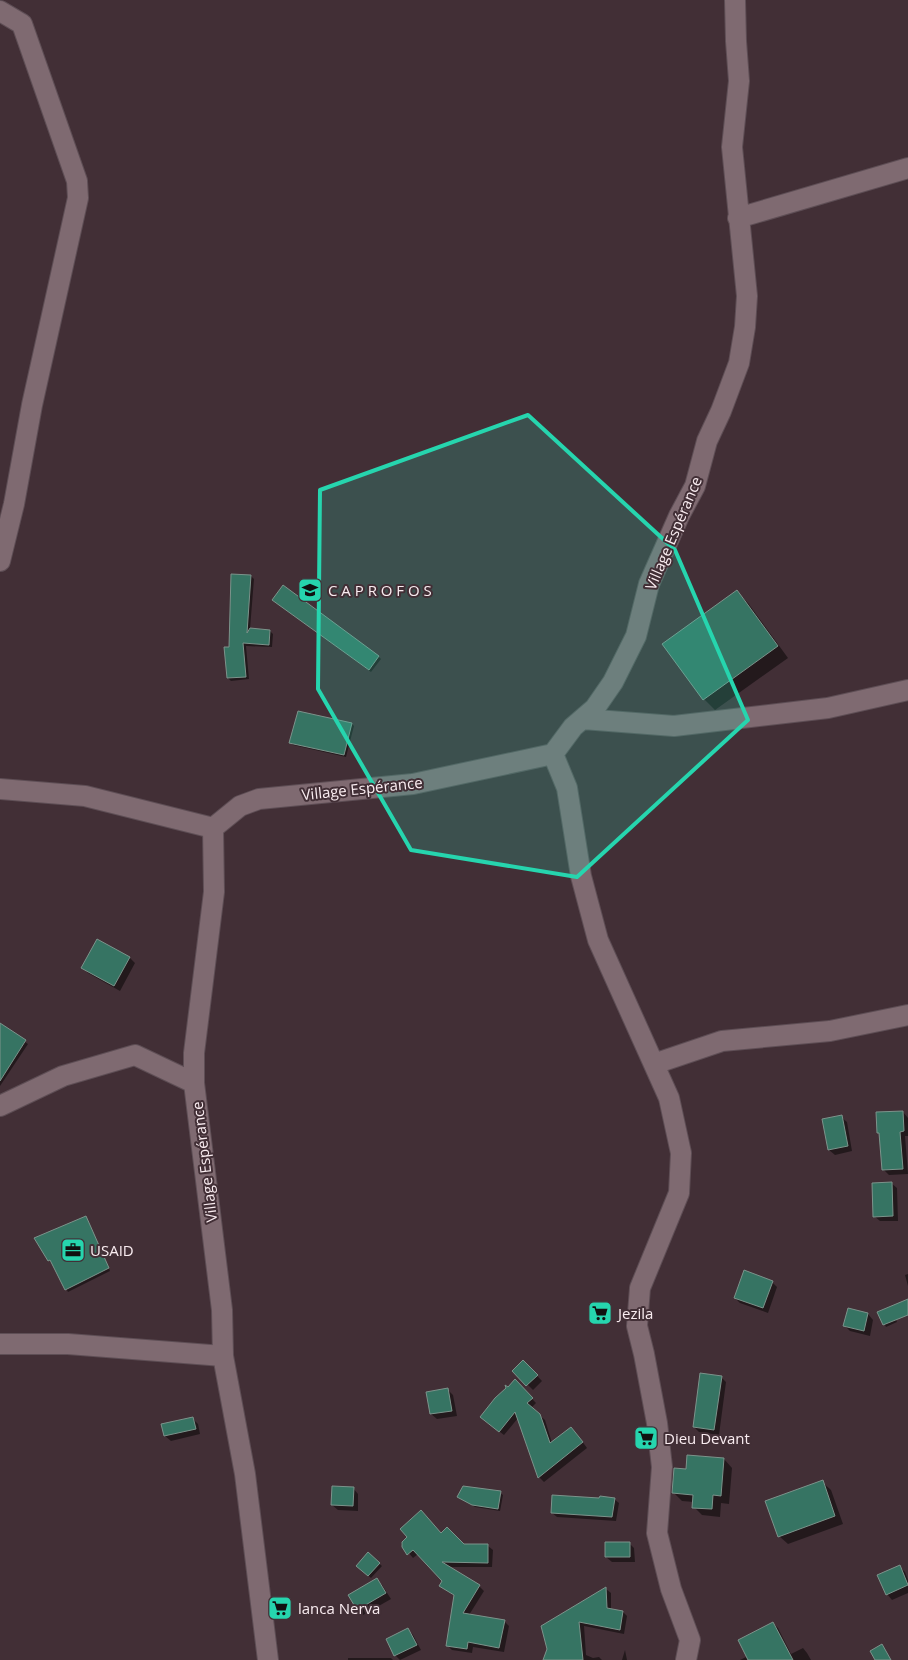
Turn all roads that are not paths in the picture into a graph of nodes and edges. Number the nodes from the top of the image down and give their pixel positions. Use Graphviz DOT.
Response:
graph roads {
  1 [pos="735,0"];
  2 [pos="0,11"];
  3 [pos="908,168"];
  4 [pos="738,218"];
  5 [pos="0,561"];
  6 [pos="908,690"];
  7 [pos="583,719"];
  8 [pos="554,754"];
  9 [pos="0,790"];
  10 [pos="213,828"];
  11 [pos="908,1015"];
  12 [pos="654,1064"];
  13 [pos="194,1083"];
  14 [pos="0,1106"];
  15 [pos="0,1344"];
  16 [pos="223,1356"];
  17 [pos="268,1660"];
  18 [pos="686,1660"];
  1 -- 4 [label="street, Village Espérance"];
  2 -- 5 [label="street"];
  3 -- 4 [label="street"];
  4 -- 7 [label="street, Village Espérance"];
  6 -- 7 [label="street"];
  7 -- 8 [label="street, Village Espérance"];
  8 -- 10 [label="street, Village Espérance"];
  8 -- 12 [label="street"];
  9 -- 10 [label="street"];
  10 -- 13 [label="street, Village Espérance"];
  11 -- 12 [label="street"];
  12 -- 18 [label="street"];
  13 -- 14 [label="street"];
  13 -- 16 [label="street, Village Espérance"];
  15 -- 16 [label="street"];
  16 -- 17 [label="street, Village Espérance"];
}
